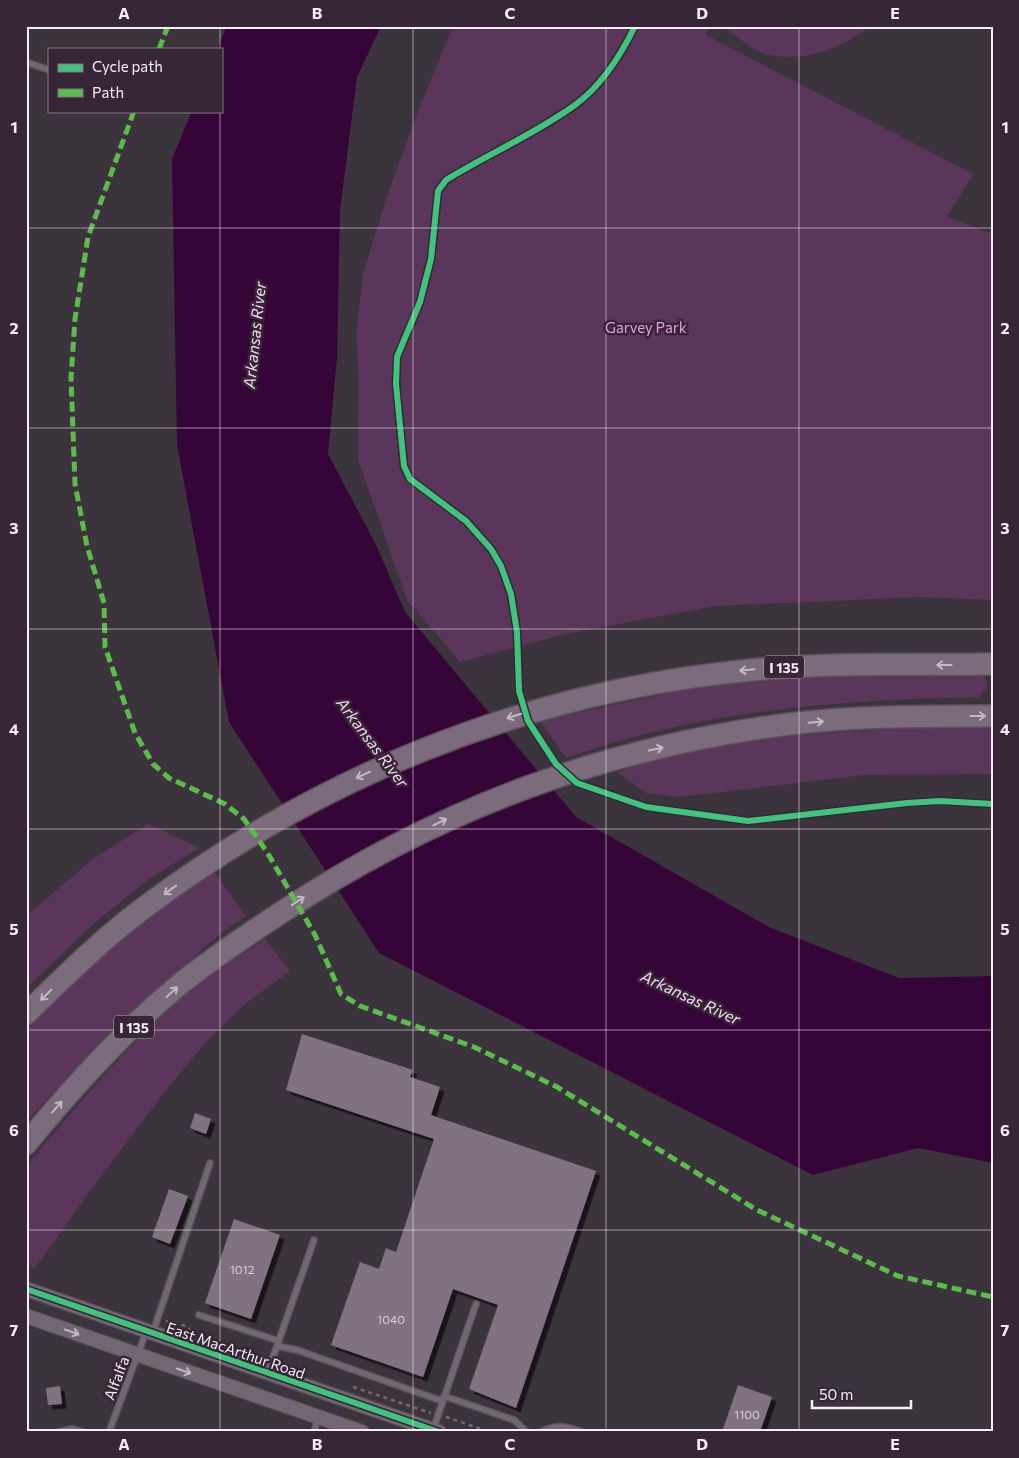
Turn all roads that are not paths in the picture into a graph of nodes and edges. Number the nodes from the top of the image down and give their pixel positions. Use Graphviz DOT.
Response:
graph roads {
  1 [pos="26,62"];
  2 [pos="48,70"];
  3 [pos="993,664"];
  4 [pos="993,716"];
  5 [pos="26,1014"];
  6 [pos="26,1144"];
  7 [pos="210,1163"];
  8 [pos="314,1240"];
  9 [pos="26,1289"];
  10 [pos="476,1304"];
  11 [pos="199,1315"];
  12 [pos="26,1316"];
  13 [pos="149,1333"];
  14 [pos="278,1343"];
  15 [pos="138,1355"];
  16 [pos="268,1373"];
  17 [pos="443,1398"];
  18 [pos="318,1417"];
  19 [pos="436,1431"];
  20 [pos="58,1432"];
  21 [pos="82,1432"];
  22 [pos="109,1432"];
  23 [pos="314,1432"];
  24 [pos="362,1432"];
  25 [pos="527,1432"];
  26 [pos="541,1432"];
  27 [pos="582,1432"];
  1 -- 2 [label="lane"];
  3 -- 5 [label="highway, I 135, one-way"];
  6 -- 4 [label="highway, I 135, one-way"];
  7 -- 13 [label="lane, Alfalfa"];
  8 -- 14 [label="lane"];
  9 -- 13 [label="street, East MacArthur Road"];
  10 -- 17 [label="lane"];
  11 -- 14 [label="lane"];
  12 -- 15 [label="street, one-way"];
  13 -- 15 [label="lane, Alfalfa"];
  13 -- 16 [label="street, East MacArthur Road"];
  14 -- 16 [label="lane"];
  14 -- 17 [label="lane"];
  15 -- 18 [label="street, one-way"];
  15 -- 22 [label="lane, Alfalfa"];
  16 -- 19 [label="street, East MacArthur Road"];
  17 -- 19 [label="lane"];
  17 -- 25 [label="lane"];
  18 -- 23 [label="lane"];
  18 -- 24 [label="street"];
  20 -- 21 [label="lane"];
  26 -- 27 [label="lane"];
}
